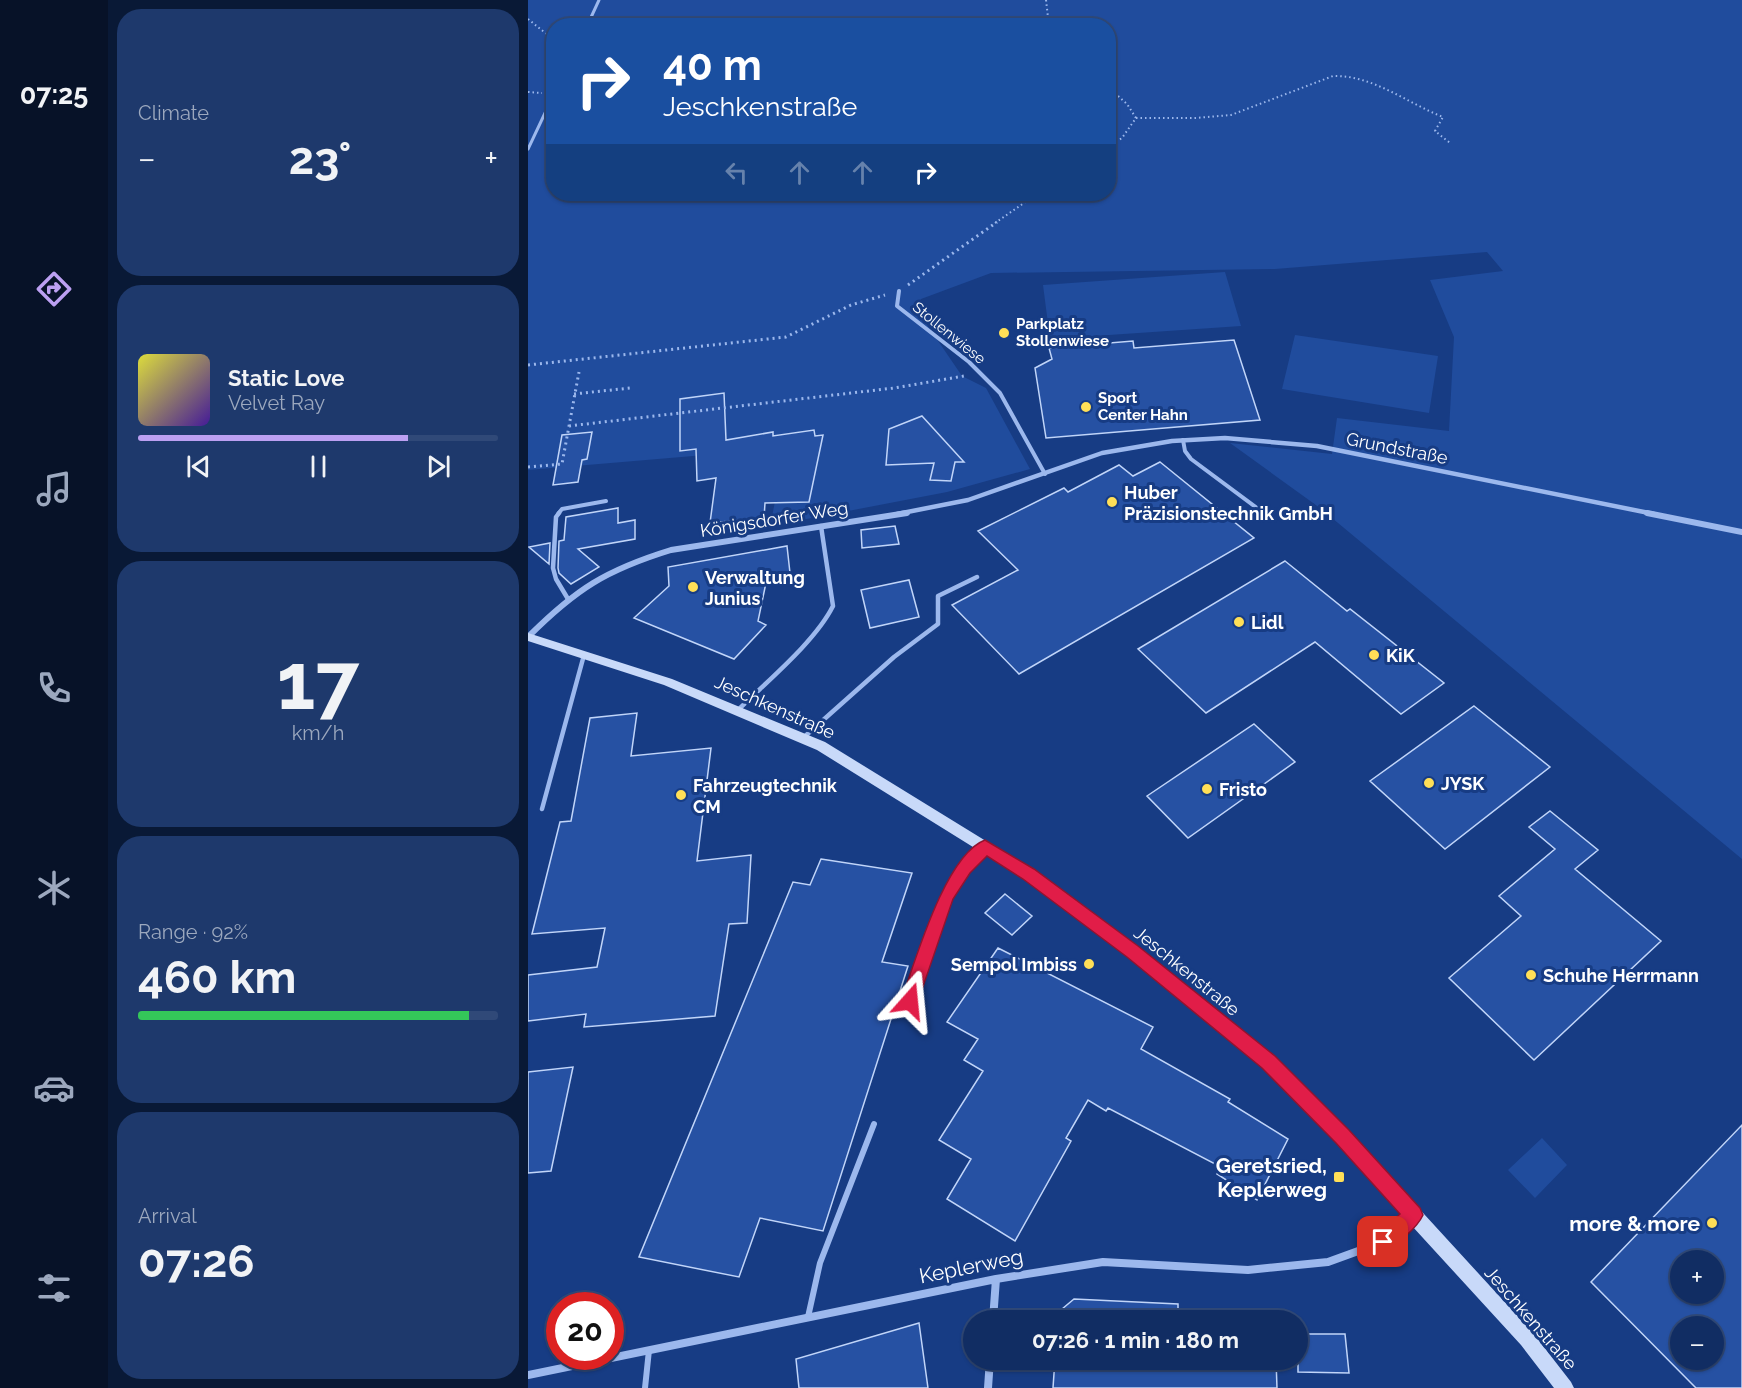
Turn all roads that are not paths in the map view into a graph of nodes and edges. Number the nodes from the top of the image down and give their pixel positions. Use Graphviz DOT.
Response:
graph roads {
  1 [pos="599,0"];
  2 [pos="591,18"];
  3 [pos="546,111"];
  4 [pos="528,149"];
  5 [pos="898,291"];
  6 [pos="1183,441"];
  7 [pos="1045,474"];
  8 [pos="606,501"];
  9 [pos="1267,516"];
  10 [pos="820,526"];
  11 [pos="1742,532"];
  12 [pos="977,577"];
  13 [pos="568,599"];
  14 [pos="528,637"];
  15 [pos="584,655"];
  16 [pos="737,711"];
  17 [pos="803,738"];
  18 [pos="542,809"];
  19 [pos="985,847"];
  20 [pos="910,1001"];
  21 [pos="874,1124"];
  22 [pos="1414,1215"];
  23 [pos="996,1279"];
  24 [pos="994,1310"];
  25 [pos="808,1317"];
  26 [pos="649,1350"];
  27 [pos="989,1370"];
  28 [pos="528,1375"];
  29 [pos="645,1388"];
  30 [pos="987,1388"];
  31 [pos="1565,1388"];
  1 -- 2 [label="lane"];
  3 -- 4 [label="lane"];
  5 -- 7 [label="lane, Stollenwiese"];
  6 -- 7 [label="street, Grundstraße"];
  6 -- 9 [label="lane"];
  6 -- 11 [label="street, Grundstraße"];
  7 -- 10 [label="street, Königsdorfer Weg"];
  8 -- 13 [label="lane"];
  10 -- 13 [label="street, Königsdorfer Weg"];
  10 -- 16 [label="lane"];
  12 -- 17 [label="lane"];
  13 -- 14 [label="street, Königsdorfer Weg"];
  14 -- 15 [label="street, Jeschkenstraße"];
  15 -- 16 [label="street, Jeschkenstraße"];
  15 -- 18 [label="lane"];
  16 -- 17 [label="street, Jeschkenstraße"];
  17 -- 19 [label="street, Jeschkenstraße"];
  19 -- 20 [label="lane"];
  19 -- 22 [label="street, Jeschkenstraße"];
  21 -- 25 [label="lane"];
  22 -- 23 [label="street, Keplerweg"];
  22 -- 31 [label="street, Jeschkenstraße"];
  23 -- 24 [label="street"];
  23 -- 25 [label="street, Keplerweg"];
  25 -- 26 [label="street, Keplerweg"];
  26 -- 28 [label="street, Keplerweg"];
  26 -- 29 [label="lane"];
  27 -- 30 [label="street"];
}
